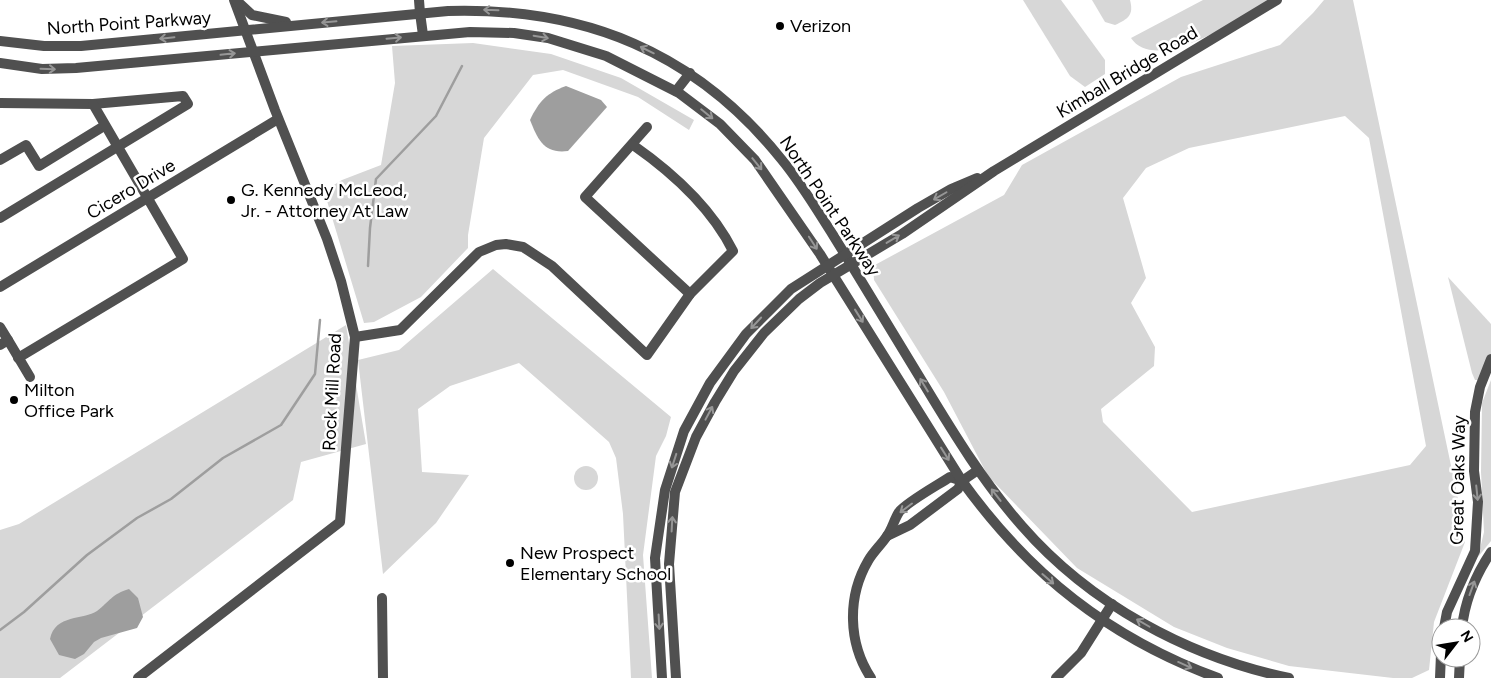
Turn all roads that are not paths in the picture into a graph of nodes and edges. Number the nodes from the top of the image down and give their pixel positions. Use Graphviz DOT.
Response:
graph roads {
  1 [pos="235,0"];
  2 [pos="419,0"];
  3 [pos="1277,0"];
  4 [pos="420,13"];
  5 [pos="302,24"];
  6 [pos="246,30"];
  7 [pos="423,35"];
  8 [pos="0,41"];
  9 [pos="254,52"];
  10 [pos="0,63"];
  11 [pos="690,73"];
  12 [pos="676,91"];
  13 [pos="0,104"];
  14 [pos="93,104"];
  15 [pos="278,119"];
  16 [pos="104,126"];
  17 [pos="647,127"];
  18 [pos="632,145"];
  19 [pos="116,147"];
  20 [pos="0,160"];
  21 [pos="994,170"];
  22 [pos="147,199"];
  23 [pos="0,218"];
  24 [pos="844,254"];
  25 [pos="852,264"];
  26 [pos="827,265"];
  27 [pos="833,275"];
  28 [pos="0,287"];
  29 [pos="690,294"];
  30 [pos="0,327"];
  31 [pos="355,337"];
  32 [pos="4,343"];
  33 [pos="18,358"];
  34 [pos="1491,359"];
  35 [pos="30,377"];
  36 [pos="978,470"];
  37 [pos="962,480"];
  38 [pos="887,536"];
  39 [pos="1491,552"];
  40 [pos="382,598"];
  41 [pos="1112,604"];
  42 [pos="1446,618"];
  43 [pos="1463,618"];
  44 [pos="1102,621"];
  45 [pos="138,678"];
  46 [pos="383,678"];
  47 [pos="662,678"];
  48 [pos="676,678"];
  49 [pos="871,678"];
  50 [pos="1056,678"];
  51 [pos="1218,678"];
  52 [pos="1289,678"];
  1 -- 5 [label="street"];
  1 -- 6 [label="street, Rock Mill Road"];
  2 -- 4 [label="street"];
  3 -- 21 [label="street, Kimball Bridge Road"];
  4 -- 5 [label="street, North Point Parkway, one-way"];
  4 -- 7 [label="street"];
  11 -- 4 [label="street, North Point Parkway, one-way"];
  5 -- 6 [label="street, North Point Parkway"];
  6 -- 8 [label="street, North Point Parkway, one-way"];
  6 -- 9 [label="street, Rock Mill Road"];
  9 -- 7 [label="street, North Point Parkway, one-way"];
  7 -- 12 [label="street, North Point Parkway, one-way"];
  10 -- 9 [label="street, North Point Parkway, one-way"];
  9 -- 15 [label="street, Rock Mill Road"];
  11 -- 12 [label="street"];
  11 -- 24 [label="street, North Point Parkway"];
  12 -- 26 [label="street, North Point Parkway, one-way"];
  13 -- 14 [label="street"];
  14 -- 16 [label="street"];
  14 -- 19 [label="street"];
  15 -- 22 [label="street, Cicero Drive"];
  15 -- 31 [label="street, Rock Mill Road"];
  16 -- 19 [label="street"];
  16 -- 20 [label="street"];
  17 -- 18 [label="street"];
  18 -- 29 [label="street"];
  18 -- 29 [label="street"];
  19 -- 22 [label="street"];
  19 -- 23 [label="street"];
  21 -- 24 [label="street, Kimball Bridge Road, one-way"];
  25 -- 21 [label="street, Kimball Bridge Road, one-way"];
  22 -- 28 [label="street, Cicero Drive"];
  22 -- 33 [label="street"];
  24 -- 25 [label="street, North Point Parkway"];
  24 -- 26 [label="street, Kimball Bridge Road"];
  25 -- 27 [label="street, Kimball Bridge Road"];
  36 -- 25 [label="street, North Point Parkway, one-way"];
  26 -- 27 [label="street, North Point Parkway"];
  26 -- 47 [label="street, Kimball Bridge Road, one-way"];
  27 -- 37 [label="street, North Point Parkway, one-way"];
  48 -- 27 [label="street, Kimball Bridge Road, one-way"];
  29 -- 31 [label="street"];
  30 -- 32 [label="street"];
  31 -- 45 [label="street, Rock Mill Road"];
  32 -- 33 [label="street"];
  33 -- 35 [label="street"];
  34 -- 42 [label="street, Great Oaks Way, one-way"];
  36 -- 37 [label="street"];
  41 -- 36 [label="street, North Point Parkway, one-way"];
  37 -- 38 [label="street"];
  37 -- 38 [label="street, one-way"];
  37 -- 44 [label="street, North Point Parkway, one-way"];
  38 -- 49 [label="street"];
  43 -- 39 [label="street, Great Oaks Way, one-way"];
  40 -- 46 [label="street"];
  41 -- 44 [label="street"];
  52 -- 41 [label="street, North Point Parkway, one-way"];
  44 -- 50 [label="street"];
  44 -- 51 [label="street, North Point Parkway, one-way"];
}
